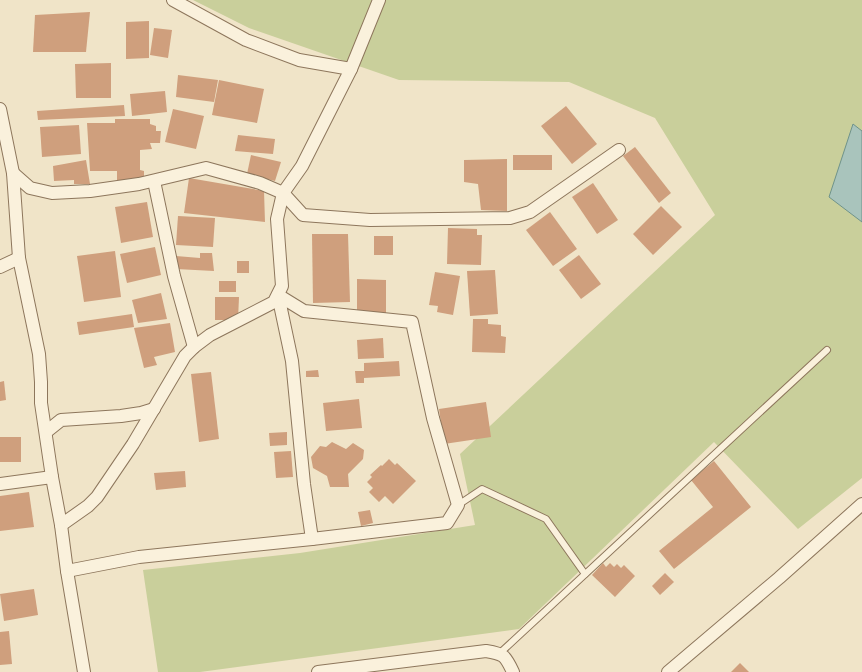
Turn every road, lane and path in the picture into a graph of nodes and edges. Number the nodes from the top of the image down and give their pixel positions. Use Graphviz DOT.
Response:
graph roads {
  1 [pos="173,0"];
  2 [pos="379,0"];
  3 [pos="351,69"];
  4 [pos="0,109"];
  5 [pos="619,150"];
  6 [pos="13,173"];
  7 [pos="154,180"];
  8 [pos="283,193"];
  9 [pos="19,258"];
  10 [pos="0,267"];
  11 [pos="278,295"];
  12 [pos="194,347"];
  13 [pos="827,350"];
  14 [pos="154,409"];
  15 [pos="46,432"];
  16 [pos="52,477"];
  17 [pos="0,484"];
  18 [pos="862,504"];
  19 [pos="458,505"];
  20 [pos="61,525"];
  21 [pos="312,539"];
  22 [pos="67,571"];
  23 [pos="585,574"];
  24 [pos="500,653"];
  25 [pos="84,672"];
  26 [pos="318,672"];
  27 [pos="513,672"];
  28 [pos="668,672"];
  1 -- 3 [label="street"];
  2 -- 3 [label="street"];
  3 -- 8 [label="street"];
  4 -- 6 [label="street"];
  5 -- 8 [label="street"];
  6 -- 7 [label="street"];
  6 -- 9 [label="street"];
  7 -- 8 [label="street"];
  7 -- 12 [label="street"];
  8 -- 11 [label="street"];
  9 -- 10 [label="street"];
  9 -- 15 [label="street"];
  11 -- 12 [label="street"];
  11 -- 19 [label="street"];
  11 -- 21 [label="street"];
  12 -- 14 [label="street"];
  13 -- 23 [label="lane"];
  14 -- 15 [label="street"];
  14 -- 20 [label="street"];
  15 -- 16 [label="street"];
  16 -- 17 [label="street"];
  16 -- 20 [label="street"];
  18 -- 28 [label="street"];
  19 -- 21 [label="street"];
  19 -- 23 [label="lane"];
  20 -- 22 [label="street"];
  21 -- 22 [label="street"];
  22 -- 25 [label="street"];
  23 -- 24 [label="lane"];
  24 -- 26 [label="street"];
  24 -- 27 [label="street"];
}
